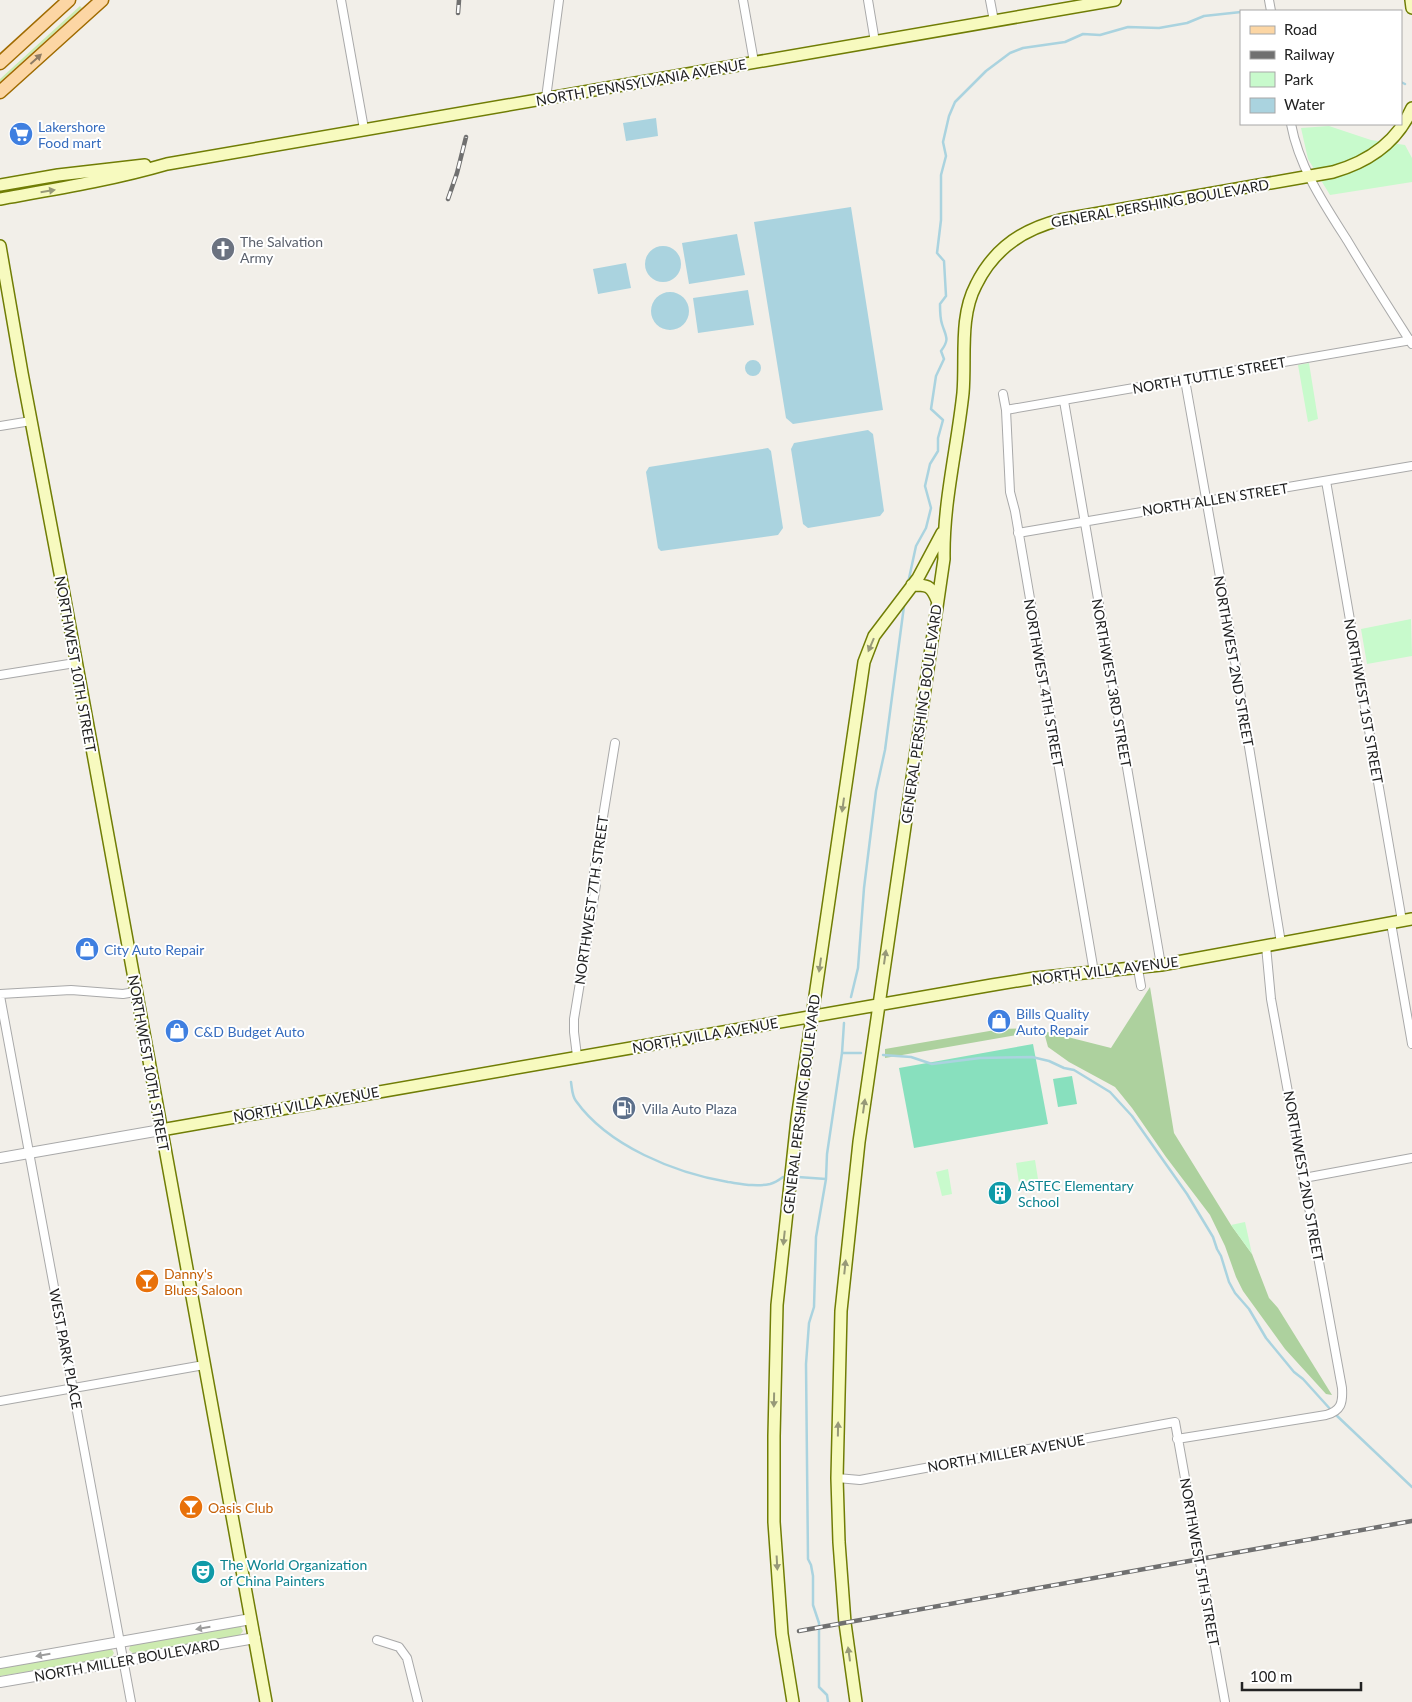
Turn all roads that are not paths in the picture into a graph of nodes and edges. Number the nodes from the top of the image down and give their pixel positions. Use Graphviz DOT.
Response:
graph roads {
  1 [pos="69,0"];
  2 [pos="102,0"];
  3 [pos="341,0"];
  4 [pos="559,0"];
  5 [pos="743,0"];
  6 [pos="868,0"];
  7 [pos="990,0"];
  8 [pos="1115,0"];
  9 [pos="1411,0"];
  10 [pos="88,6"];
  11 [pos="1412,8"];
  12 [pos="994,21"];
  13 [pos="875,42"];
  14 [pos="754,62"];
  15 [pos="0,63"];
  16 [pos="0,92"];
  17 [pos="546,98"];
  18 [pos="1412,108"];
  19 [pos="1291,125"];
  20 [pos="1402,125"];
  21 [pos="1402,125"];
  22 [pos="364,129"];
  23 [pos="167,164"];
  24 [pos="1309,176"];
  25 [pos="0,185"];
  26 [pos="0,199"];
  27 [pos="0,246"];
  28 [pos="1411,342"];
  29 [pos="1185,380"];
  30 [pos="1003,394"];
  31 [pos="1064,401"];
  32 [pos="1006,410"];
  33 [pos="30,421"];
  34 [pos="0,426"];
  35 [pos="1412,466"];
  36 [pos="1326,481"];
  37 [pos="1206,501"];
  38 [pos="1084,521"];
  39 [pos="943,532"];
  40 [pos="1018,533"];
  41 [pos="912,584"];
  42 [pos="937,600"];
  43 [pos="75,663"];
  44 [pos="0,675"];
  45 [pos="614,743"];
  46 [pos="1401,921"];
  47 [pos="1281,943"];
  48 [pos="1266,946"];
  49 [pos="1160,965"];
  50 [pos="1138,969"];
  51 [pos="1094,972"];
  52 [pos="1141,986"];
  53 [pos="136,992"];
  54 [pos="0,995"];
  55 [pos="878,1005"];
  56 [pos="812,1016"];
  57 [pos="1412,1044"];
  58 [pos="577,1056"];
  59 [pos="161,1130"];
  60 [pos="29,1153"];
  61 [pos="0,1158"];
  62 [pos="1412,1158"];
  63 [pos="1304,1178"];
  64 [pos="204,1365"];
  65 [pos="73,1388"];
  66 [pos="0,1401"];
  67 [pos="1175,1422"];
  68 [pos="1177,1439"];
  69 [pos="837,1478"];
  70 [pos="251,1620"];
  71 [pos="254,1638"];
  72 [pos="377,1640"];
  73 [pos="120,1642"];
  74 [pos="123,1661"];
  75 [pos="0,1663"];
  76 [pos="0,1682"];
  77 [pos="131,1702"];
  78 [pos="266,1702"];
  79 [pos="418,1702"];
  80 [pos="793,1702"];
  81 [pos="856,1702"];
  82 [pos="1225,1702"];
  1 -- 15 [label="main road"];
  2 -- 10 [label="main road"];
  3 -- 22 [label="street"];
  4 -- 17 [label="street"];
  5 -- 14 [label="street"];
  6 -- 13 [label="street"];
  7 -- 12 [label="street"];
  8 -- 12 [label="main road, NORTH PENNSYLVANIA AVENUE"];
  9 -- 11 [label="main road"];
  16 -- 10 [label="main road, one-way"];
  12 -- 13 [label="main road, NORTH PENNSYLVANIA AVENUE"];
  13 -- 14 [label="main road, NORTH PENNSYLVANIA AVENUE"];
  14 -- 17 [label="main road, NORTH PENNSYLVANIA AVENUE"];
  17 -- 22 [label="main road, NORTH PENNSYLVANIA AVENUE"];
  18 -- 21 [label="main road, GENERAL PERSHING BOULEVARD"];
  19 -- 24 [label="street"];
  20 -- 24 [label="main road, GENERAL PERSHING BOULEVARD"];
  22 -- 23 [label="main road, NORTH PENNSYLVANIA AVENUE"];
  23 -- 25 [label="main road, NORTH PENNSYLVANIA AVENUE"];
  26 -- 23 [label="main road, NORTH PENNSYLVANIA AVENUE, one-way"];
  24 -- 28 [label="street"];
  24 -- 39 [label="main road, GENERAL PERSHING BOULEVARD"];
  27 -- 33 [label="main road, NORTHWEST 10TH STREET"];
  28 -- 29 [label="street, NORTH TUTTLE STREET"];
  29 -- 31 [label="street, NORTH TUTTLE STREET"];
  29 -- 37 [label="street, NORTHWEST 2ND STREET"];
  30 -- 32 [label="street, NORTHWEST 4TH STREET"];
  31 -- 32 [label="street, NORTH TUTTLE STREET"];
  31 -- 38 [label="street, NORTHWEST 3RD STREET"];
  32 -- 40 [label="street, NORTHWEST 4TH STREET"];
  33 -- 34 [label="street"];
  33 -- 43 [label="main road, NORTHWEST 10TH STREET"];
  35 -- 36 [label="street, NORTH ALLEN STREET"];
  36 -- 37 [label="street, NORTH ALLEN STREET"];
  36 -- 46 [label="street, NORTHWEST 1ST STREET"];
  37 -- 38 [label="street, NORTH ALLEN STREET"];
  37 -- 47 [label="street, NORTHWEST 2ND STREET"];
  38 -- 40 [label="street, NORTH ALLEN STREET"];
  38 -- 49 [label="street, NORTHWEST 3RD STREET"];
  39 -- 41 [label="main road, GENERAL PERSHING BOULEVARD"];
  39 -- 42 [label="main road, GENERAL PERSHING BOULEVARD"];
  40 -- 51 [label="street, NORTHWEST 4TH STREET"];
  41 -- 42 [label="main road"];
  41 -- 56 [label="main road, GENERAL PERSHING BOULEVARD, one-way"];
  55 -- 42 [label="main road, GENERAL PERSHING BOULEVARD, one-way"];
  43 -- 44 [label="street"];
  43 -- 53 [label="main road, NORTHWEST 10TH STREET"];
  45 -- 58 [label="street, NORTHWEST 7TH STREET"];
  46 -- 47 [label="main road, NORTH VILLA AVENUE"];
  46 -- 57 [label="street, NORTHWEST 1ST STREET"];
  47 -- 48 [label="main road, NORTH VILLA AVENUE"];
  48 -- 49 [label="main road, NORTH VILLA AVENUE"];
  48 -- 63 [label="street, NORTHWEST 2ND STREET"];
  49 -- 50 [label="main road, NORTH VILLA AVENUE"];
  50 -- 51 [label="main road, NORTH VILLA AVENUE"];
  50 -- 52 [label="street"];
  51 -- 55 [label="main road, NORTH VILLA AVENUE"];
  53 -- 54 [label="street"];
  53 -- 59 [label="main road, NORTHWEST 10TH STREET"];
  54 -- 60 [label="street, WEST PARK PLACE"];
  55 -- 56 [label="main road, NORTH VILLA AVENUE"];
  69 -- 55 [label="main road, GENERAL PERSHING BOULEVARD, one-way"];
  56 -- 58 [label="main road, NORTH VILLA AVENUE"];
  56 -- 80 [label="main road, GENERAL PERSHING BOULEVARD, one-way"];
  58 -- 59 [label="main road, NORTH VILLA AVENUE"];
  59 -- 60 [label="street, NORTH VILLA AVENUE"];
  59 -- 64 [label="main road, NORTHWEST 10TH STREET"];
  60 -- 61 [label="street, NORTH VILLA AVENUE"];
  60 -- 65 [label="street, WEST PARK PLACE"];
  62 -- 63 [label="street"];
  63 -- 68 [label="street, NORTHWEST 2ND STREET"];
  64 -- 65 [label="street"];
  64 -- 70 [label="main road, NORTHWEST 10TH STREET"];
  65 -- 66 [label="street"];
  65 -- 73 [label="street, WEST PARK PLACE"];
  67 -- 68 [label="street, NORTHWEST 5TH STREET"];
  67 -- 69 [label="street, NORTH MILLER AVENUE"];
  68 -- 82 [label="street, NORTHWEST 5TH STREET"];
  81 -- 69 [label="main road, GENERAL PERSHING BOULEVARD, one-way"];
  70 -- 71 [label="main road, NORTHWEST 10TH STREET"];
  70 -- 73 [label="street, NORTH MILLER BOULEVARD, one-way"];
  71 -- 74 [label="street, NORTH MILLER BOULEVARD"];
  71 -- 78 [label="main road, NORTHWEST 10TH STREET"];
  72 -- 79 [label="street"];
  73 -- 74 [label="street, WEST PARK PLACE"];
  73 -- 75 [label="street, NORTH MILLER BOULEVARD, one-way"];
  74 -- 76 [label="street, NORTH MILLER BOULEVARD"];
  74 -- 77 [label="street, WEST PARK PLACE"];
}
